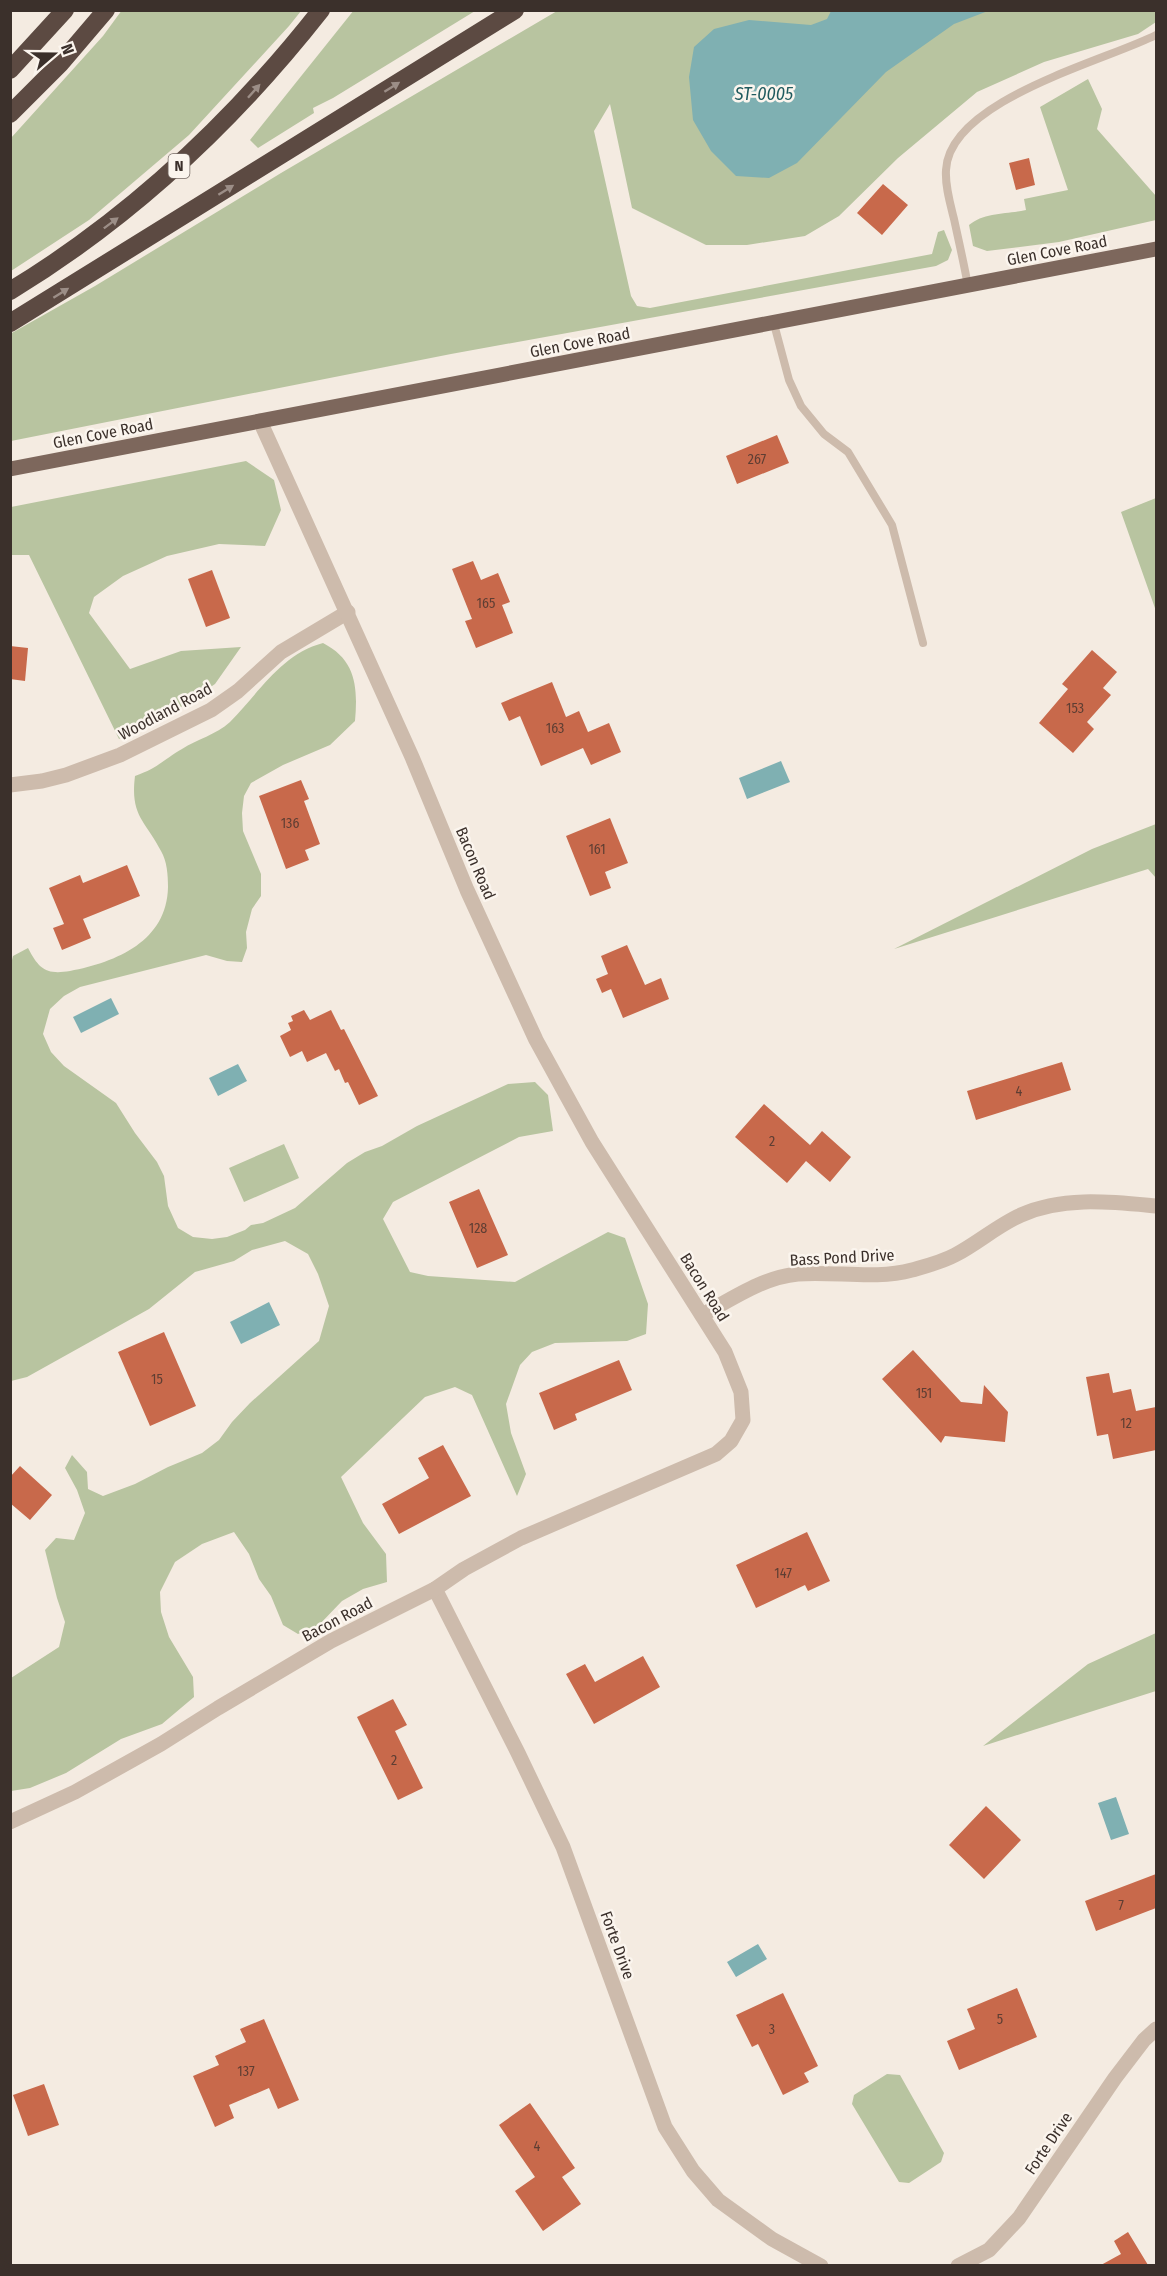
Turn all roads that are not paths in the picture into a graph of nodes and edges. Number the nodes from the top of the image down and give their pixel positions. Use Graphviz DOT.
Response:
graph roads {
  1 [pos="65,10"];
  2 [pos="106,10"];
  3 [pos="321,10"];
  4 [pos="515,10"];
  5 [pos="1156,34"];
  6 [pos="10,70"];
  7 [pos="10,114"];
  8 [pos="1156,249"];
  9 [pos="968,286"];
  10 [pos="10,291"];
  11 [pos="10,323"];
  12 [pos="774,324"];
  13 [pos="260,421"];
  14 [pos="10,469"];
  15 [pos="348,612"];
  16 [pos="923,643"];
  17 [pos="10,785"];
  18 [pos="1156,1206"];
  19 [pos="702,1315"];
  20 [pos="435,1589"];
  21 [pos="10,1822"];
  22 [pos="1156,2029"];
  23 [pos="821,2265"];
  24 [pos="958,2265"];
  1 -- 6 [label="highway"];
  2 -- 7 [label="highway"];
  10 -- 3 [label="highway, N, one-way"];
  11 -- 4 [label="highway, one-way"];
  5 -- 9 [label="lane"];
  8 -- 9 [label="main road, Glen Cove Road"];
  9 -- 12 [label="main road, Glen Cove Road"];
  12 -- 13 [label="main road, Glen Cove Road"];
  12 -- 16 [label="lane"];
  13 -- 14 [label="main road, Glen Cove Road"];
  13 -- 15 [label="street, Bacon Road"];
  15 -- 17 [label="street, Woodland Road"];
  15 -- 19 [label="street, Bacon Road"];
  18 -- 19 [label="street, Bass Pond Drive"];
  19 -- 20 [label="street, Bacon Road"];
  20 -- 21 [label="street, Bacon Road"];
  20 -- 23 [label="street, Forte Drive"];
  22 -- 24 [label="street, Forte Drive"];
}
